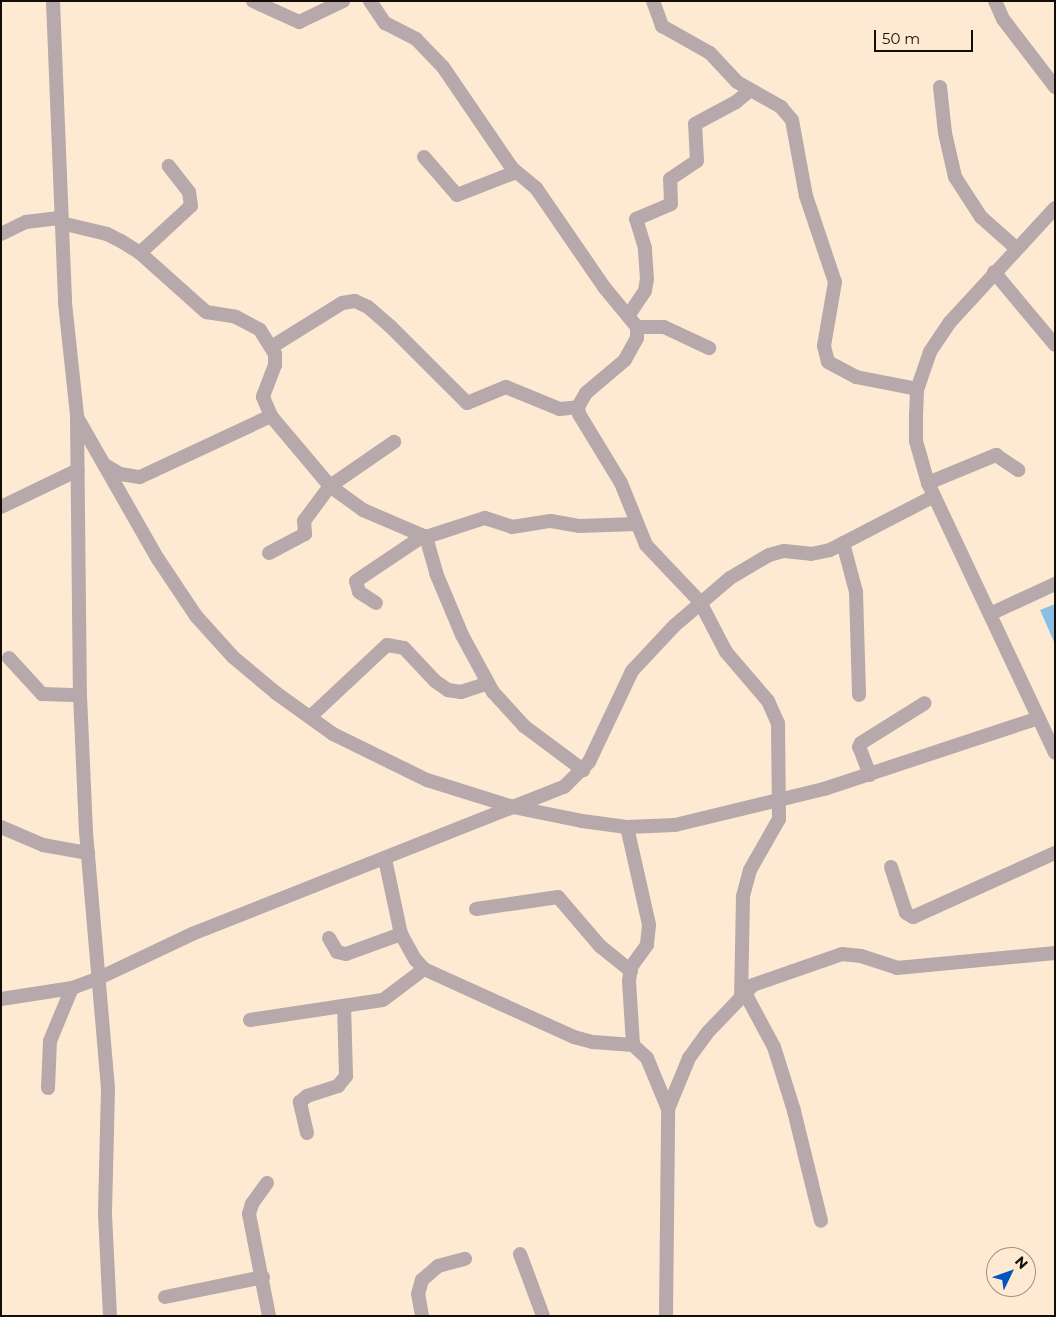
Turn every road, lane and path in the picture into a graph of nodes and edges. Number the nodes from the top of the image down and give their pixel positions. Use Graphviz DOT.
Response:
graph roads {
  1 [pos="53,1"];
  2 [pos="253,1"];
  3 [pos="343,1"];
  4 [pos="370,1"];
  5 [pos="653,1"];
  6 [pos="996,1"];
  7 [pos="940,86"];
  8 [pos="1055,87"];
  9 [pos="749,91"];
  10 [pos="424,157"];
  11 [pos="168,166"];
  12 [pos="516,172"];
  13 [pos="1055,208"];
  14 [pos="61,220"];
  15 [pos="1,234"];
  16 [pos="1016,248"];
  17 [pos="140,253"];
  18 [pos="994,272"];
  19 [pos="628,316"];
  20 [pos="636,327"];
  21 [pos="1055,345"];
  22 [pos="273,346"];
  23 [pos="709,348"];
  24 [pos="918,389"];
  25 [pos="578,407"];
  26 [pos="77,416"];
  27 [pos="271,416"];
  28 [pos="394,442"];
  29 [pos="104,464"];
  30 [pos="78,470"];
  31 [pos="1018,470"];
  32 [pos="330,486"];
  33 [pos="931,490"];
  34 [pos="1,507"];
  35 [pos="637,524"];
  36 [pos="424,537"];
  37 [pos="843,544"];
  38 [pos="270,553"];
  39 [pos="1055,584"];
  40 [pos="700,602"];
  41 [pos="376,603"];
  42 [pos="990,614"];
  43 [pos="9,658"];
  44 [pos="488,683"];
  45 [pos="80,695"];
  46 [pos="859,695"];
  47 [pos="925,702"];
  48 [pos="310,717"];
  49 [pos="1055,719"];
  50 [pos="1040,721"];
  51 [pos="1055,753"];
  52 [pos="582,770"];
  53 [pos="870,775"];
  54 [pos="779,801"];
  55 [pos="513,807"];
  56 [pos="1,827"];
  57 [pos="627,827"];
  58 [pos="88,852"];
  59 [pos="1055,853"];
  60 [pos="384,859"];
  61 [pos="891,867"];
  62 [pos="476,909"];
  63 [pos="400,934"];
  64 [pos="329,938"];
  65 [pos="1055,953"];
  66 [pos="424,969"];
  67 [pos="631,971"];
  68 [pos="97,979"];
  69 [pos="72,988"];
  70 [pos="743,995"];
  71 [pos="1,999"];
  72 [pos="344,1006"];
  73 [pos="250,1020"];
  74 [pos="633,1045"];
  75 [pos="48,1088"];
  76 [pos="668,1109"];
  77 [pos="307,1133"];
  78 [pos="267,1183"];
  79 [pos="821,1221"];
  80 [pos="520,1254"];
  81 [pos="465,1259"];
  82 [pos="263,1277"];
  83 [pos="165,1297"];
  84 [pos="110,1316"];
  85 [pos="269,1316"];
  86 [pos="422,1316"];
  87 [pos="544,1316"];
  88 [pos="666,1316"];
  1 -- 14 [label="street"];
  2 -- 3 [label="street"];
  4 -- 12 [label="street"];
  5 -- 9 [label="street"];
  6 -- 8 [label="street"];
  7 -- 16 [label="street"];
  9 -- 19 [label="street"];
  9 -- 24 [label="street"];
  10 -- 12 [label="street"];
  11 -- 17 [label="street"];
  12 -- 19 [label="street"];
  13 -- 16 [label="street"];
  14 -- 15 [label="street"];
  14 -- 17 [label="street"];
  14 -- 26 [label="street"];
  16 -- 18 [label="street"];
  17 -- 22 [label="street"];
  18 -- 21 [label="street"];
  18 -- 24 [label="street"];
  19 -- 20 [label="street"];
  20 -- 23 [label="street"];
  20 -- 25 [label="street"];
  22 -- 25 [label="street"];
  22 -- 27 [label="street"];
  24 -- 33 [label="street"];
  25 -- 35 [label="street"];
  26 -- 29 [label="street"];
  26 -- 30 [label="street"];
  27 -- 29 [label="street"];
  27 -- 32 [label="street"];
  28 -- 32 [label="street"];
  29 -- 48 [label="street"];
  30 -- 34 [label="street"];
  30 -- 45 [label="street"];
  31 -- 33 [label="street"];
  32 -- 36 [label="street"];
  32 -- 38 [label="street"];
  33 -- 37 [label="street"];
  33 -- 42 [label="street"];
  35 -- 36 [label="street"];
  35 -- 40 [label="street"];
  36 -- 41 [label="street"];
  36 -- 44 [label="street"];
  37 -- 40 [label="street"];
  37 -- 46 [label="street"];
  39 -- 42 [label="street"];
  40 -- 52 [label="street"];
  40 -- 54 [label="street"];
  42 -- 50 [label="street"];
  43 -- 45 [label="street"];
  44 -- 48 [label="street"];
  44 -- 52 [label="street"];
  45 -- 58 [label="street"];
  47 -- 53 [label="street"];
  48 -- 55 [label="street"];
  49 -- 50 [label="street"];
  50 -- 51 [label="street"];
  50 -- 53 [label="street"];
  52 -- 55 [label="street"];
  53 -- 54 [label="street"];
  54 -- 57 [label="street"];
  54 -- 70 [label="street"];
  55 -- 57 [label="street"];
  55 -- 60 [label="street"];
  56 -- 58 [label="street"];
  57 -- 67 [label="street"];
  58 -- 68 [label="street"];
  59 -- 61 [label="street"];
  60 -- 63 [label="street"];
  60 -- 68 [label="street"];
  62 -- 67 [label="street"];
  63 -- 64 [label="street"];
  63 -- 66 [label="street"];
  65 -- 70 [label="street"];
  66 -- 72 [label="street"];
  66 -- 74 [label="street"];
  67 -- 74 [label="street"];
  68 -- 69 [label="street"];
  68 -- 84 [label="street"];
  69 -- 71 [label="street"];
  69 -- 75 [label="street"];
  70 -- 76 [label="street"];
  70 -- 79 [label="street"];
  72 -- 73 [label="street"];
  72 -- 77 [label="street"];
  74 -- 76 [label="street"];
  76 -- 88 [label="street"];
  78 -- 82 [label="street"];
  80 -- 87 [label="street"];
  81 -- 86 [label="street"];
  82 -- 83 [label="street"];
  82 -- 85 [label="street"];
}
